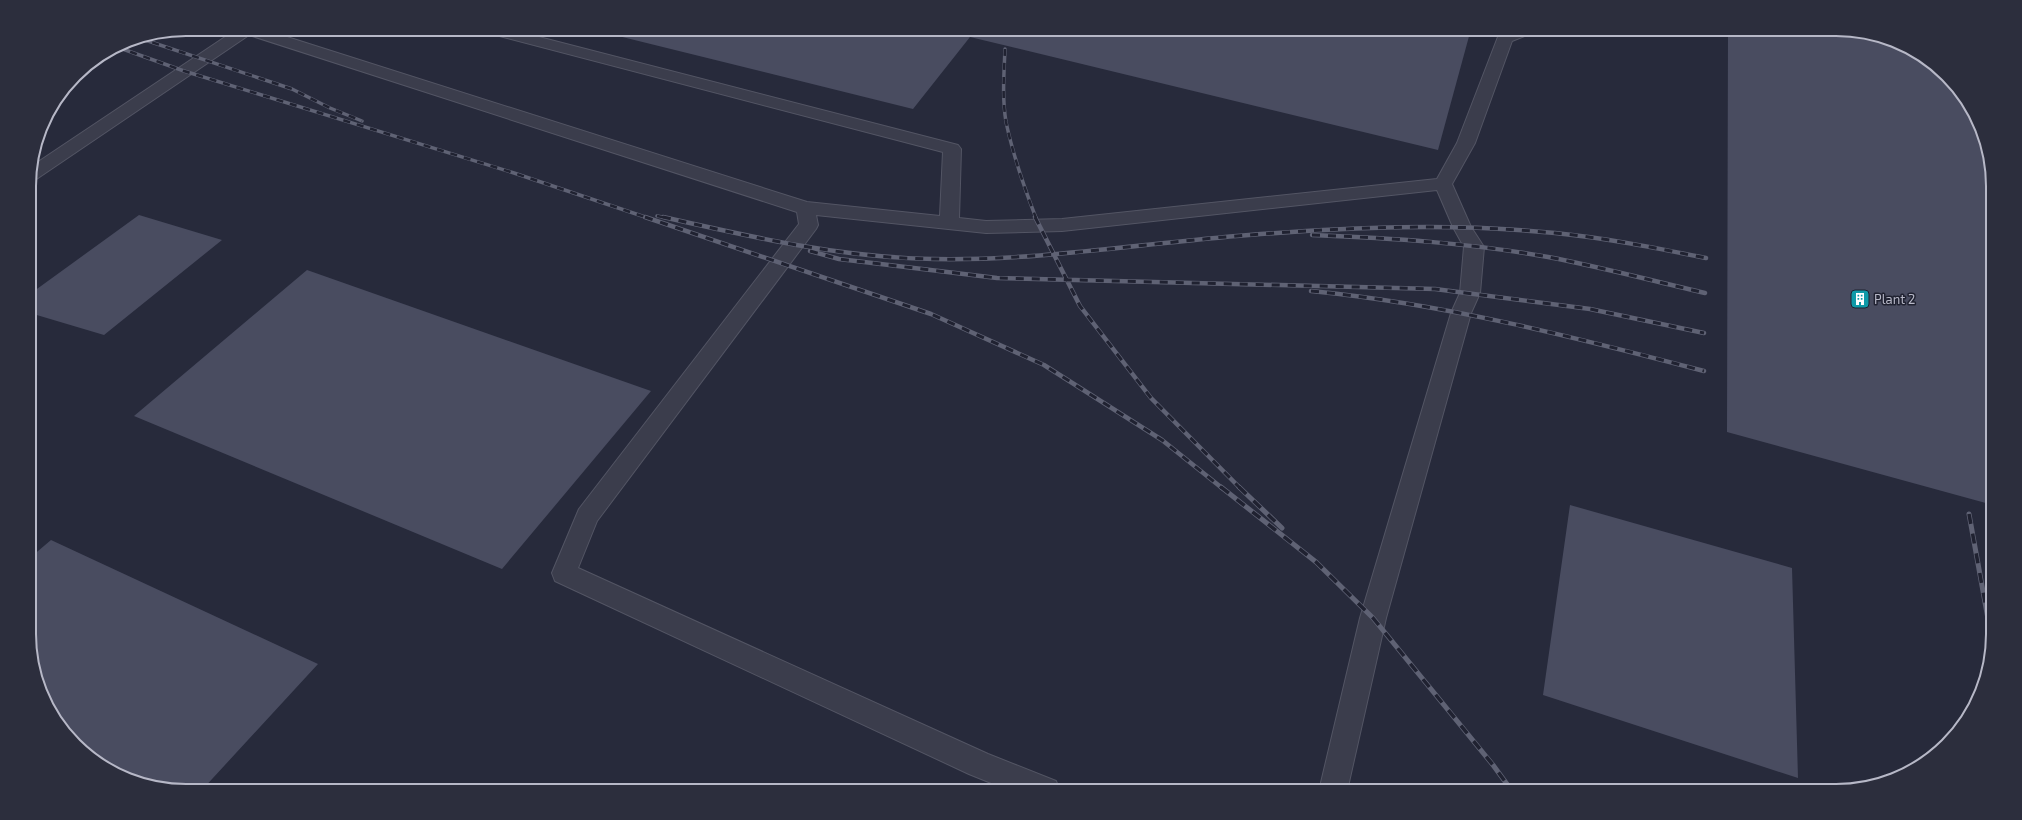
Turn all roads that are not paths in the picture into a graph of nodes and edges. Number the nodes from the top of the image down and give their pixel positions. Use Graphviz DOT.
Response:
graph roads {
  1 [pos="237,36"];
  2 [pos="269,36"];
  3 [pos="517,36"];
  4 [pos="1507,36"];
  5 [pos="37,171"];
  6 [pos="1444,184"];
  7 [pos="805,208"];
  8 [pos="949,224"];
  9 [pos="1029,784"];
  10 [pos="1335,784"];
  1 -- 5 [label="lane"];
  2 -- 7 [label="lane"];
  3 -- 8 [label="lane"];
  4 -- 6 [label="lane"];
  6 -- 8 [label="lane"];
  6 -- 10 [label="lane"];
  7 -- 8 [label="lane"];
  7 -- 9 [label="lane"];
}
